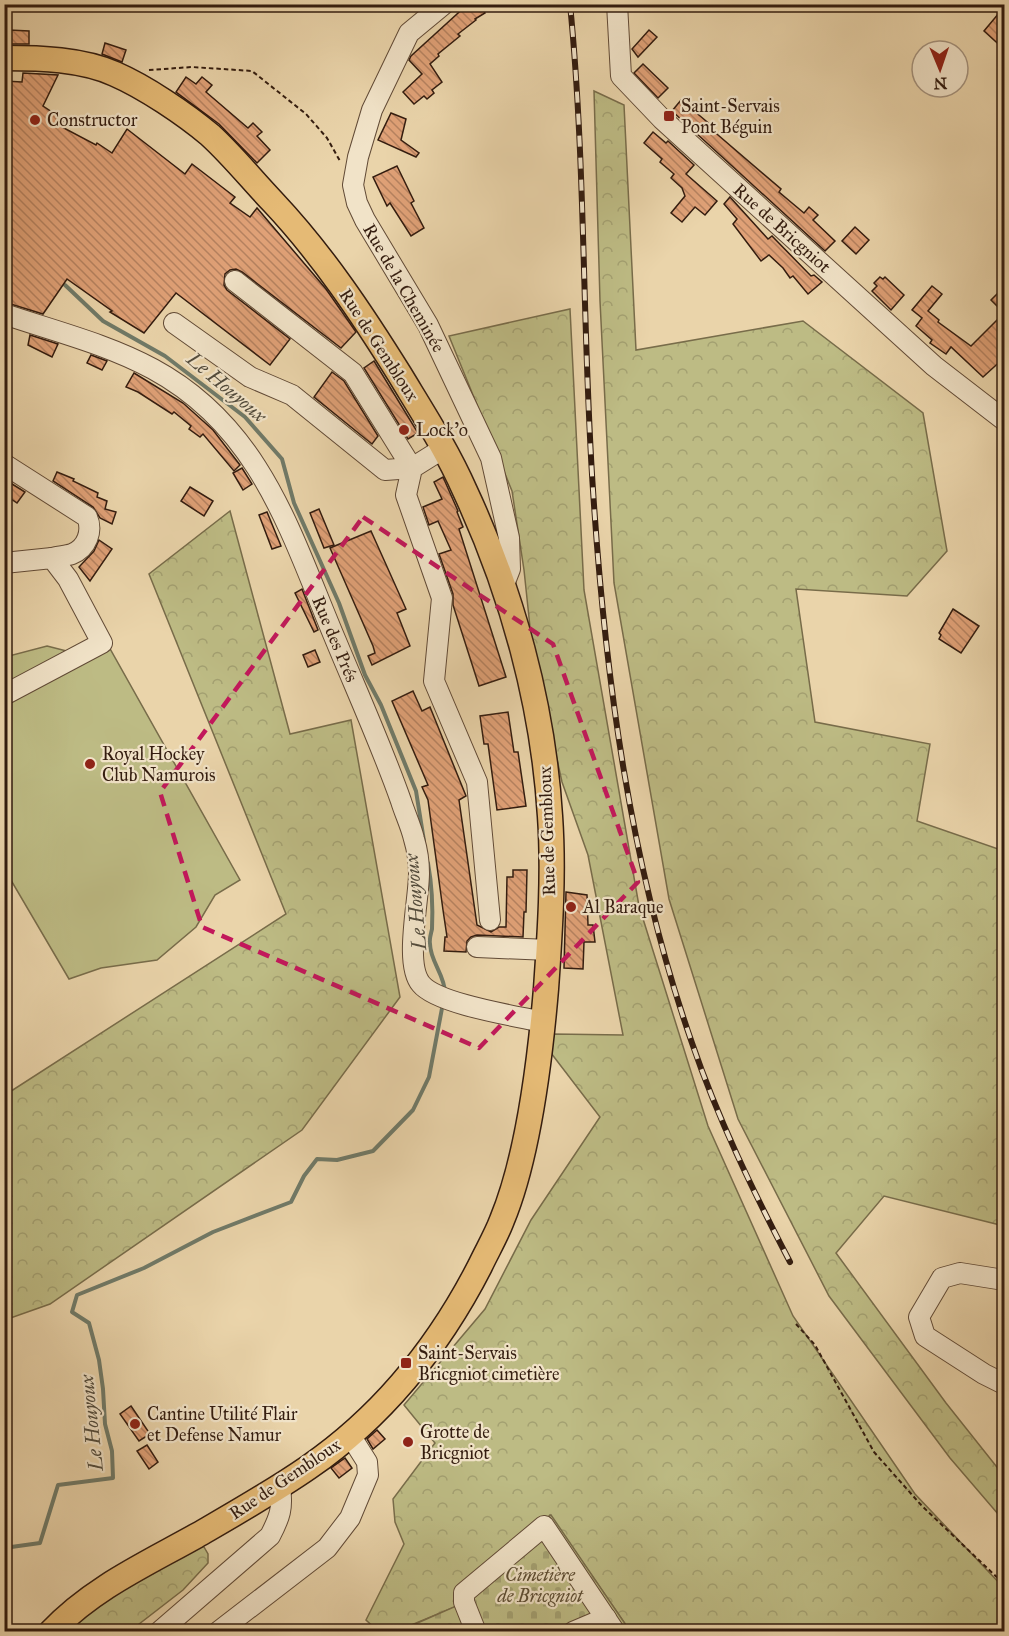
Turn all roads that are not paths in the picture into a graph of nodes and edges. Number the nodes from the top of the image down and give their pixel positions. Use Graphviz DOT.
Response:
graph roads {
  1 [pos="444,4"];
  2 [pos="617,4"];
  3 [pos="4,58"];
  4 [pos="235,281"];
  5 [pos="4,314"];
  6 [pos="174,323"];
  7 [pos="1005,420"];
  8 [pos="444,448"];
  9 [pos="4,464"];
  10 [pos="412,468"];
  11 [pos="52,558"];
  12 [pos="4,563"];
  13 [pos="503,587"];
  14 [pos="4,695"];
  15 [pos="490,920"];
  16 [pos="477,947"];
  17 [pos="549,950"];
  18 [pos="543,1022"];
  19 [pos="1005,1280"];
  20 [pos="1005,1384"];
  21 [pos="350,1436"];
  22 [pos="280,1487"];
  23 [pos="610,1625"];
  24 [pos="51,1632"];
  25 [pos="159,1632"];
  26 [pos="218,1632"];
  27 [pos="476,1632"];
  28 [pos="573,1632"];
  1 -- 13 [label="street, Rue de la Cheminée"];
  2 -- 7 [label="street, Rue de Bricgniot"];
  3 -- 8 [label="main road, Rue de Gembloux"];
  4 -- 10 [label="street"];
  5 -- 18 [label="street, Rue des Prés"];
  6 -- 10 [label="street"];
  8 -- 10 [label="street"];
  8 -- 13 [label="main road, Rue de Gembloux"];
  9 -- 11 [label="street"];
  10 -- 15 [label="street"];
  11 -- 12 [label="street"];
  11 -- 14 [label="street"];
  13 -- 17 [label="main road, Rue de Gembloux"];
  16 -- 17 [label="street"];
  17 -- 18 [label="main road, Rue de Gembloux"];
  18 -- 21 [label="main road, Rue de Gembloux"];
  19 -- 20 [label="street"];
  21 -- 22 [label="main road, Rue de Gembloux"];
  21 -- 26 [label="street"];
  22 -- 24 [label="main road, Rue de Gembloux"];
  22 -- 25 [label="street"];
  23 -- 27 [label="street"];
  23 -- 28 [label="street"];
}
